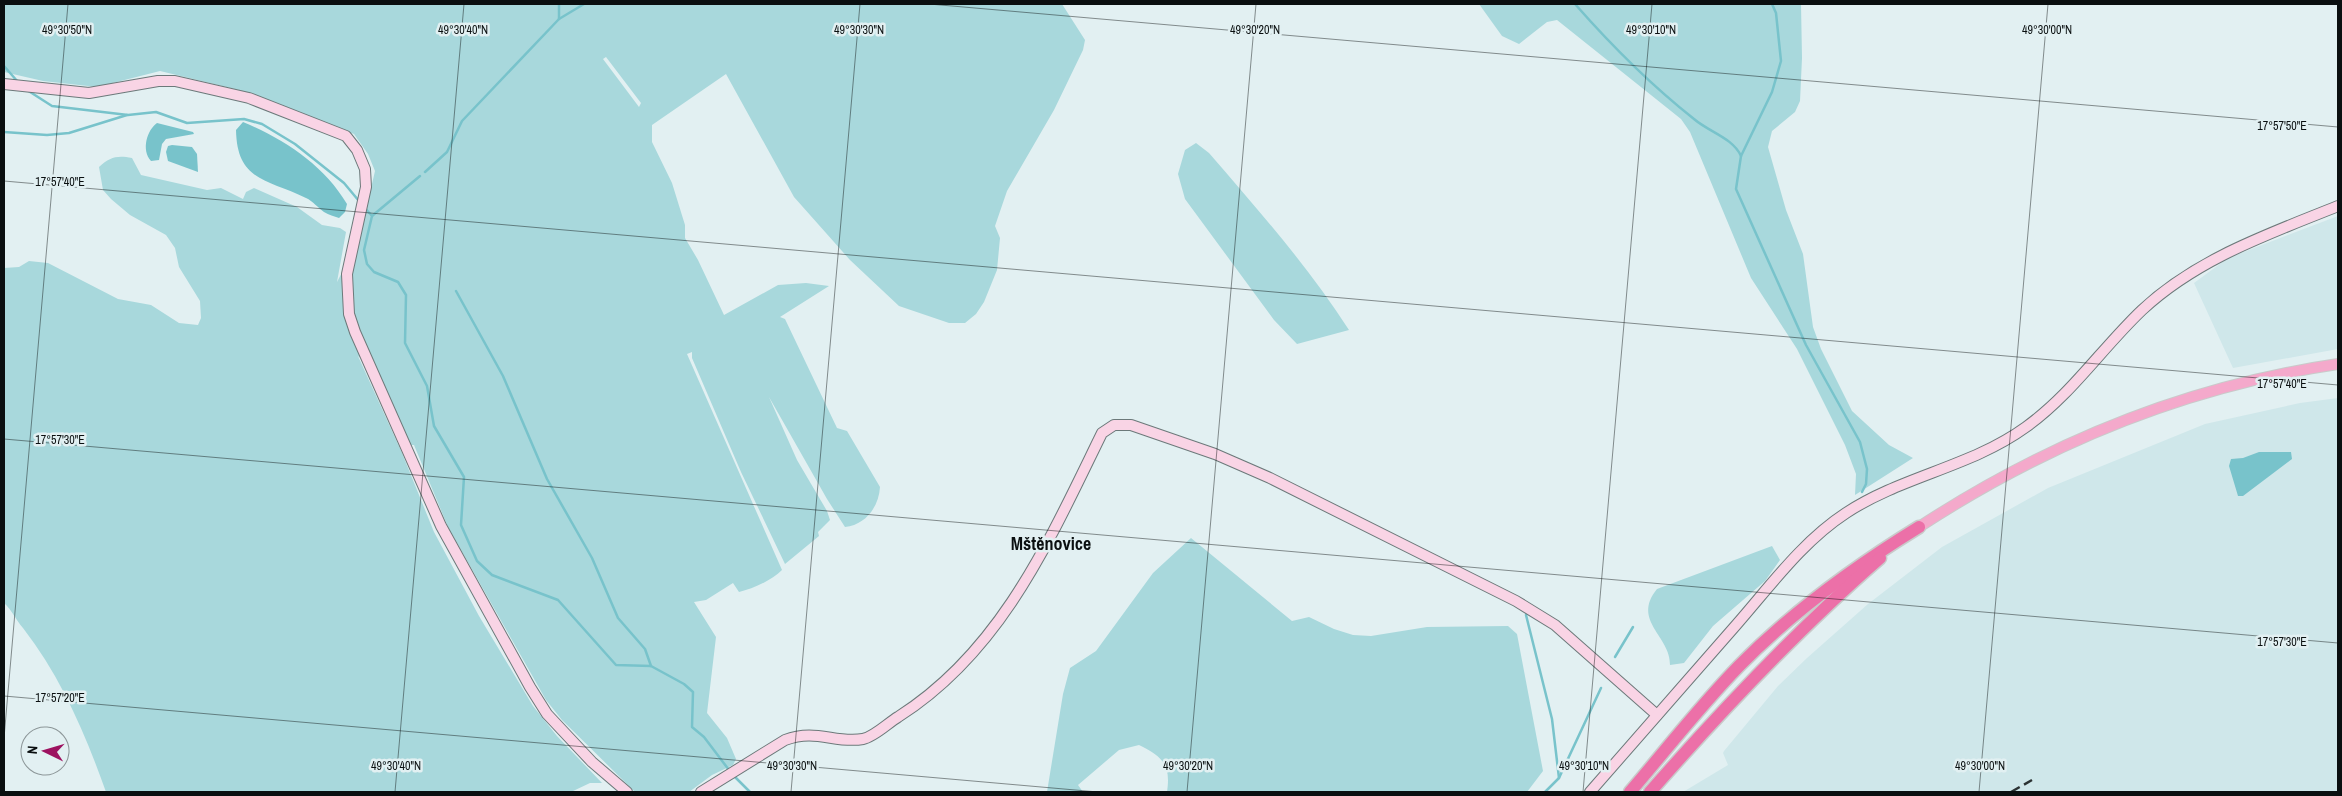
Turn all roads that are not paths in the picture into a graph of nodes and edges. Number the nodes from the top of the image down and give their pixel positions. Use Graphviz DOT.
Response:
graph roads {
  1 [pos="4,84"];
  2 [pos="2338,206"];
  3 [pos="2338,364"];
  4 [pos="1919,526"];
  5 [pos="1657,715"];
  6 [pos="627,792"];
  7 [pos="701,792"];
  8 [pos="1590,792"];
  9 [pos="1630,792"];
  10 [pos="1650,792"];
  1 -- 6 [label="street"];
  2 -- 5 [label="street"];
  3 -- 4 [label="main road"];
  4 -- 9 [label="highway"];
  4 -- 10 [label="highway"];
  5 -- 7 [label="street"];
  5 -- 8 [label="street"];
}
